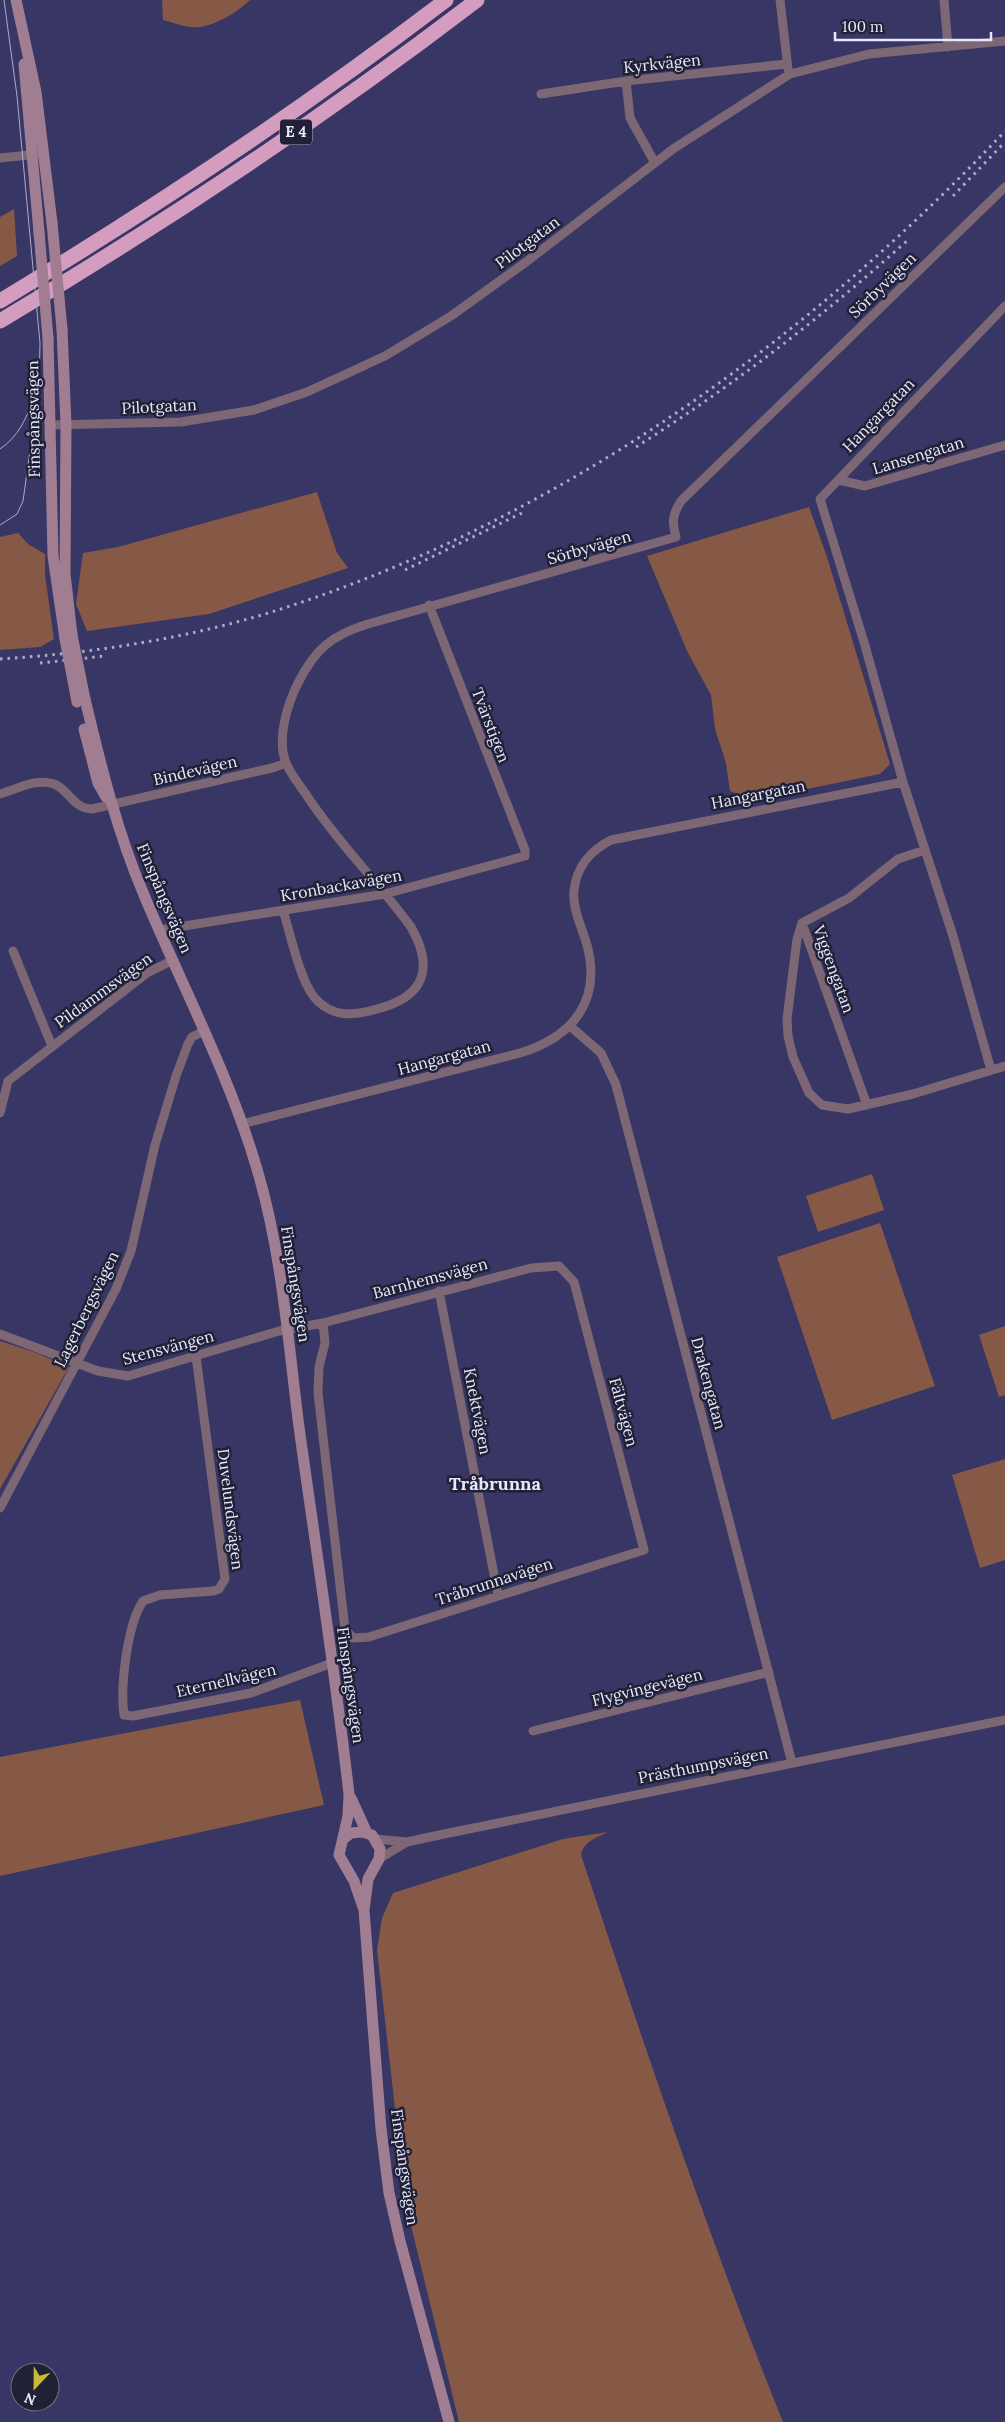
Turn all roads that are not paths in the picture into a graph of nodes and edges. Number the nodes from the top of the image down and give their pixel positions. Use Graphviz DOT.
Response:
graph roads {
  1 [pos="16,0"];
  2 [pos="446,0"];
  3 [pos="477,0"];
  4 [pos="780,0"];
  5 [pos="944,0"];
  6 [pos="20,25"];
  7 [pos="1005,41"];
  8 [pos="948,46"];
  9 [pos="787,64"];
  10 [pos="790,74"];
  11 [pos="626,81"];
  12 [pos="541,94"];
  13 [pos="45,153"];
  14 [pos="32,155"];
  15 [pos="0,158"];
  16 [pos="655,163"];
  17 [pos="1005,187"];
  18 [pos="0,300"];
  19 [pos="1005,306"];
  20 [pos="0,322"];
  21 [pos="50,425"];
  22 [pos="66,425"];
  23 [pos="1005,445"];
  24 [pos="839,480"];
  25 [pos="429,605"];
  26 [pos="68,637"];
  27 [pos="286,763"];
  28 [pos="903,782"];
  29 [pos="0,794"];
  30 [pos="110,805"];
  31 [pos="925,850"];
  32 [pos="525,856"];
  33 [pos="385,894"];
  34 [pos="283,910"];
  35 [pos="802,923"];
  36 [pos="159,930"];
  37 [pos="13,951"];
  38 [pos="173,960"];
  39 [pos="570,1026"];
  40 [pos="204,1032"];
  41 [pos="52,1046"];
  42 [pos="1005,1066"];
  43 [pos="991,1070"];
  44 [pos="4,1082"];
  45 [pos="867,1105"];
  46 [pos="0,1113"];
  47 [pos="242,1124"];
  48 [pos="574,1282"];
  49 [pos="439,1291"];
  50 [pos="323,1323"];
  51 [pos="288,1329"];
  52 [pos="0,1334"];
  53 [pos="196,1356"];
  54 [pos="78,1363"];
  55 [pos="0,1508"];
  56 [pos="644,1550"];
  57 [pos="498,1595"];
  58 [pos="332,1663"];
  59 [pos="768,1672"];
  60 [pos="124,1715"];
  61 [pos="1005,1720"];
  62 [pos="533,1731"];
  63 [pos="792,1763"];
  64 [pos="349,1794"];
  65 [pos="371,1836"];
  66 [pos="343,1839"];
  67 [pos="407,1842"];
  68 [pos="376,1864"];
  69 [pos="346,1869"];
  70 [pos="364,1910"];
  71 [pos="449,2422"];
  1 -- 6 [label="main road, Finspångsvägen"];
  2 -- 18 [label="highway, E 4"];
  3 -- 20 [label="highway, E 4"];
  4 -- 9 [label="street"];
  5 -- 8 [label="street"];
  6 -- 13 [label="main road, Finspångsvägen"];
  6 -- 14 [label="main road, Finspångsvägen"];
  7 -- 8 [label="street, Pilotgatan"];
  8 -- 10 [label="street, Pilotgatan"];
  9 -- 10 [label="street"];
  9 -- 11 [label="street, Kyrkvägen"];
  10 -- 16 [label="street, Pilotgatan"];
  11 -- 12 [label="street, Kyrkvägen"];
  11 -- 16 [label="street"];
  13 -- 14 [label="street"];
  13 -- 22 [label="main road, Finspångsvägen, bridge"];
  14 -- 15 [label="street"];
  14 -- 21 [label="main road, Finspångsvägen, bridge"];
  16 -- 22 [label="street, Pilotgatan"];
  17 -- 25 [label="street, Sörbyvägen"];
  19 -- 24 [label="street, Hangargatan"];
  21 -- 22 [label="street, Pilotgatan"];
  21 -- 26 [label="main road, Finspångsvägen"];
  22 -- 26 [label="main road, Finspångsvägen"];
  23 -- 24 [label="street, Lansengatan"];
  24 -- 28 [label="street, Hangargatan"];
  25 -- 27 [label="street, Sörbyvägen"];
  25 -- 32 [label="street, Tvärstigen"];
  26 -- 30 [label="main road, Finspångsvägen, bridge"];
  27 -- 30 [label="street, Bindevägen"];
  27 -- 33 [label="street, Sörbyvägen"];
  28 -- 31 [label="street"];
  28 -- 39 [label="street, Hangargatan"];
  29 -- 30 [label="street, Bindevägen"];
  30 -- 36 [label="main road, Finspångsvägen"];
  31 -- 35 [label="street, Viggengatan"];
  31 -- 43 [label="street"];
  32 -- 33 [label="street, Kronbackavägen"];
  33 -- 34 [label="street, Kronbackavägen"];
  33 -- 34 [label="street"];
  34 -- 36 [label="street, Kronbackavägen"];
  35 -- 45 [label="street, Viggengatan"];
  35 -- 45 [label="street"];
  36 -- 38 [label="main road, Finspångsvägen"];
  37 -- 41 [label="street, Pildammsvägen"];
  38 -- 40 [label="main road, Finspångsvägen"];
  38 -- 41 [label="street, Pildammsvägen"];
  39 -- 47 [label="street, Hangargatan"];
  39 -- 59 [label="street, Drakengatan"];
  40 -- 47 [label="main road, Finspångsvägen"];
  40 -- 54 [label="street, Lagerbergsvägen"];
  41 -- 44 [label="street, Pildammsvägen"];
  42 -- 43 [label="street"];
  43 -- 45 [label="street"];
  44 -- 46 [label="street, Pildammsvägen"];
  47 -- 51 [label="main road, Finspångsvägen"];
  48 -- 49 [label="street, Barnhemsvägen"];
  48 -- 56 [label="street, Fältvägen"];
  49 -- 50 [label="street, Barnhemsvägen"];
  49 -- 57 [label="street, Knektvägen"];
  50 -- 51 [label="street, Barnhemsvägen"];
  50 -- 57 [label="street, Tråbrunnavägen"];
  51 -- 53 [label="street, Stensvängen"];
  51 -- 58 [label="main road, Finspångsvägen"];
  52 -- 54 [label="street, Stensvängen"];
  53 -- 54 [label="street, Stensvängen"];
  53 -- 60 [label="street, Duvelundsvägen"];
  54 -- 55 [label="street, Lagerbergsvägen"];
  56 -- 57 [label="street, Tråbrunnavägen"];
  58 -- 60 [label="street, Eternellvägen"];
  58 -- 64 [label="main road, Finspångsvägen"];
  59 -- 62 [label="street, Flygvingevägen"];
  59 -- 63 [label="street, Drakengatan"];
  61 -- 63 [label="street, Prästhumpsvägen"];
  63 -- 67 [label="street, Prästhumpsvägen"];
  64 -- 65 [label="main road, Finspångsvägen"];
  64 -- 66 [label="main road, Finspångsvägen"];
  65 -- 66 [label="main road"];
  65 -- 67 [label="street, Prästhumpsvägen"];
  65 -- 68 [label="main road, Finspångsvägen"];
  66 -- 69 [label="main road, Finspångsvägen"];
  67 -- 68 [label="street, Prästhumpsvägen"];
  68 -- 69 [label="main road"];
  68 -- 70 [label="main road, Finspångsvägen"];
  69 -- 70 [label="main road, Finspångsvägen"];
  70 -- 71 [label="main road, Finspångsvägen"];
}
